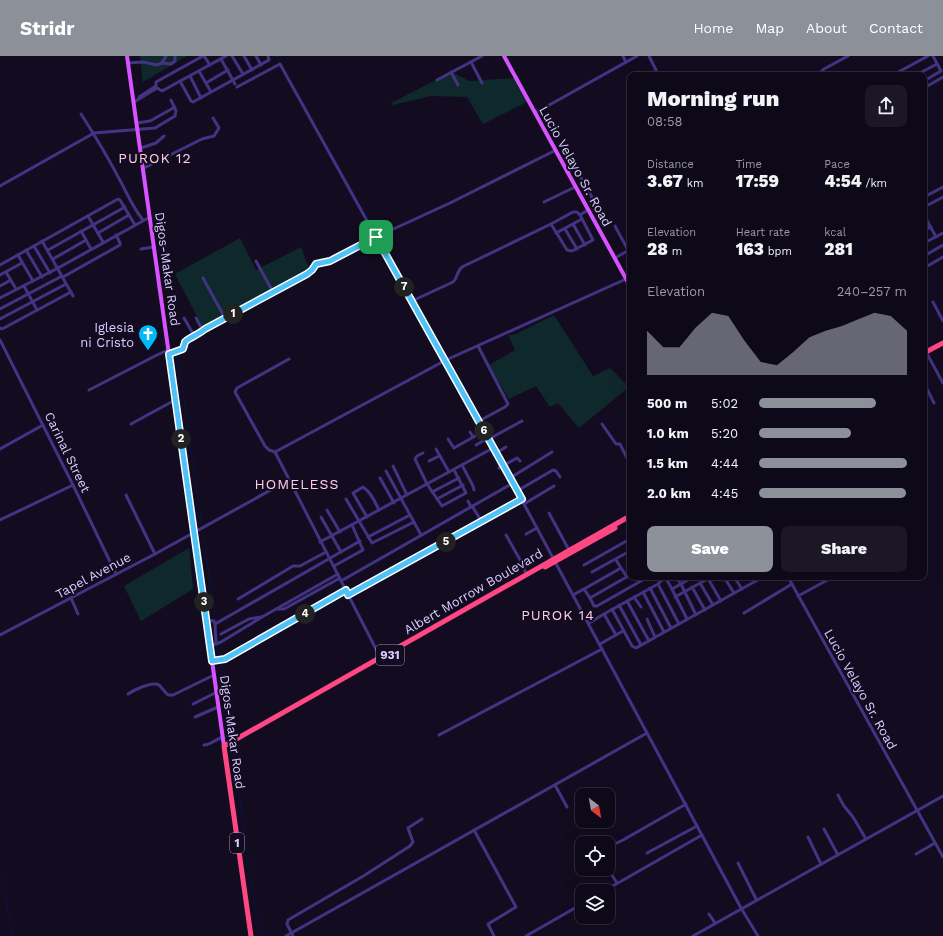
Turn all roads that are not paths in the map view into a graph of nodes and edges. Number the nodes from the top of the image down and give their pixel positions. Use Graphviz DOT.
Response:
graph roads {
  1 [pos="127,56"];
  2 [pos="166,56"];
  3 [pos="175,56"];
  4 [pos="204,56"];
  5 [pos="226,56"];
  6 [pos="232,56"];
  7 [pos="244,56"];
  8 [pos="256,56"];
  9 [pos="268,56"];
  10 [pos="482,56"];
  11 [pos="504,56"];
  12 [pos="622,56"];
  13 [pos="637,56"];
  14 [pos="649,56"];
  15 [pos="848,56"];
  16 [pos="928,56"];
  17 [pos="933,56"];
  18 [pos="221,58"];
  19 [pos="471,62"];
  20 [pos="626,62"];
  21 [pos="128,63"];
  22 [pos="162,63"];
  23 [pos="937,64"];
  24 [pos="210,65"];
  25 [pos="261,65"];
  26 [pos="228,70"];
  27 [pos="252,70"];
  28 [pos="656,70"];
  29 [pos="199,71"];
  30 [pos="451,72"];
  31 [pos="821,72"];
  32 [pos="899,72"];
  33 [pos="922,72"];
  34 [pos="243,74"];
  35 [pos="190,76"];
  36 [pos="943,77"];
  37 [pos="927,79"];
  38 [pos="437,80"];
  39 [pos="180,81"];
  40 [pos="234,82"];
  41 [pos="206,83"];
  42 [pos="482,83"];
  43 [pos="458,85"];
  44 [pos="927,86"];
  45 [pos="156,87"];
  46 [pos="237,87"];
  47 [pos="211,92"];
  48 [pos="201,98"];
  49 [pos="171,100"];
  50 [pos="134,101"];
  51 [pos="175,107"];
  52 [pos="535,113"];
  53 [pos="81,114"];
  54 [pos="213,118"];
  55 [pos="137,123"];
  56 [pos="138,130"];
  57 [pos="94,133"];
  58 [pos="164,136"];
  59 [pos="141,148"];
  60 [pos="556,150"];
  61 [pos="144,168"];
  62 [pos="567,172"];
  63 [pos="0,186"];
  64 [pos="576,187"];
  65 [pos="943,187"];
  66 [pos="938,193"];
  67 [pos="927,195"];
  68 [pos="942,198"];
  69 [pos="544,202"];
  70 [pos="927,206"];
  71 [pos="124,207"];
  72 [pos="588,210"];
  73 [pos="599,210"];
  74 [pos="129,215"];
  75 [pos="580,215"];
  76 [pos="88,216"];
  77 [pos="150,217"];
  78 [pos="582,219"];
  79 [pos="143,220"];
  80 [pos="927,221"];
  81 [pos="93,224"];
  82 [pos="551,224"];
  83 [pos="573,224"];
  84 [pos="135,225"];
  85 [pos="615,226"];
  86 [pos="931,227"];
  87 [pos="565,229"];
  88 [pos="927,229"];
  89 [pos="80,231"];
  90 [pos="98,233"];
  91 [pos="556,233"];
  92 [pos="943,233"];
  93 [pos="116,235"];
  94 [pos="376,237"];
  95 [pos="936,237"];
  96 [pos="86,240"];
  97 [pos="42,241"];
  98 [pos="103,242"];
  99 [pos="927,242"];
  100 [pos="585,245"];
  101 [pos="943,245"];
  102 [pos="34,246"];
  103 [pos="154,247"];
  104 [pos="627,247"];
  105 [pos="91,249"];
  106 [pos="141,249"];
  107 [pos="577,249"];
  108 [pos="26,250"];
  109 [pos="48,250"];
  110 [pos="627,251"];
  111 [pos="927,254"];
  112 [pos="18,255"];
  113 [pos="615,258"];
  114 [pos="943,258"];
  115 [pos="53,259"];
  116 [pos="256,261"];
  117 [pos="22,263"];
  118 [pos="0,265"];
  119 [pos="927,266"];
  120 [pos="58,268"];
  121 [pos="6,272"];
  122 [pos="50,272"];
  123 [pos="0,276"];
  124 [pos="42,277"];
  125 [pos="63,277"];
  126 [pos="203,278"];
  127 [pos="626,279"];
  128 [pos="11,280"];
  129 [pos="33,281"];
  130 [pos="66,284"];
  131 [pos="0,286"];
  132 [pos="24,286"];
  133 [pos="16,289"];
  134 [pos="71,292"];
  135 [pos="274,292"];
  136 [pos="28,294"];
  137 [pos="73,296"];
  138 [pos="0,298"];
  139 [pos="412,301"];
  140 [pos="33,302"];
  141 [pos="932,302"];
  142 [pos="0,309"];
  143 [pos="37,310"];
  144 [pos="184,318"];
  145 [pos="196,318"];
  146 [pos="225,318"];
  147 [pos="0,319"];
  148 [pos="943,321"];
  149 [pos="14,323"];
  150 [pos="16,327"];
  151 [pos="0,328"];
  152 [pos="203,331"];
  153 [pos="195,337"];
  154 [pos="0,340"];
  155 [pos="943,343"];
  156 [pos="478,346"];
  157 [pos="168,352"];
  158 [pos="927,352"];
  159 [pos="927,356"];
  160 [pos="289,359"];
  161 [pos="446,360"];
  162 [pos="943,383"];
  163 [pos="927,389"];
  164 [pos="89,390"];
  165 [pos="175,400"];
  166 [pos="934,403"];
  167 [pos="479,421"];
  168 [pos="522,421"];
  169 [pos="131,424"];
  170 [pos="602,424"];
  171 [pos="43,425"];
  172 [pos="484,431"];
  173 [pos="470,432"];
  174 [pos="473,437"];
  175 [pos="488,438"];
  176 [pos="448,439"];
  177 [pos="476,444"];
  178 [pos="506,447"];
  179 [pos="494,448"];
  180 [pos="0,449"];
  181 [pos="436,449"];
  182 [pos="275,452"];
  183 [pos="552,452"];
  184 [pos="423,453"];
  185 [pos="496,453"];
  186 [pos="439,456"];
  187 [pos="627,457"];
  188 [pos="429,461"];
  189 [pos="520,461"];
  190 [pos="462,465"];
  191 [pos="393,466"];
  192 [pos="503,466"];
  193 [pos="499,468"];
  194 [pos="454,470"];
  195 [pos="386,471"];
  196 [pos="450,472"];
  197 [pos="560,477"];
  198 [pos="380,478"];
  199 [pos="459,478"];
  200 [pos="510,478"];
  201 [pos="289,480"];
  202 [pos="513,483"];
  203 [pos="427,484"];
  204 [pos="73,485"];
  205 [pos="463,485"];
  206 [pos="554,486"];
  207 [pos="474,490"];
  208 [pos="517,490"];
  209 [pos="432,492"];
  210 [pos="126,495"];
  211 [pos="408,495"];
  212 [pos="346,499"];
  213 [pos="401,499"];
  214 [pos="437,499"];
  215 [pos="522,499"];
  216 [pos="468,501"];
  217 [pos="394,503"];
  218 [pos="524,504"];
  219 [pos="472,507"];
  220 [pos="327,510"];
  221 [pos="379,510"];
  222 [pos="549,513"];
  223 [pos="410,515"];
  224 [pos="321,517"];
  225 [pos="367,517"];
  226 [pos="627,518"];
  227 [pos="0,520"];
  228 [pos="359,521"];
  229 [pos="627,521"];
  230 [pos="414,522"];
  231 [pos="482,522"];
  232 [pos="352,525"];
  233 [pos="537,528"];
  234 [pos="340,532"];
  235 [pos="194,533"];
  236 [pos="526,534"];
  237 [pos="421,535"];
  238 [pos="332,536"];
  239 [pos="506,536"];
  240 [pos="368,537"];
  241 [pos="627,541"];
  242 [pos="320,542"];
  243 [pos="360,542"];
  244 [pos="569,550"];
  245 [pos="326,552"];
  246 [pos="341,552"];
  247 [pos="154,554"];
  248 [pos="627,554"];
  249 [pos="329,558"];
  250 [pos="555,560"];
  251 [pos="616,560"];
  252 [pos="584,565"];
  253 [pos="334,566"];
  254 [pos="621,568"];
  255 [pos="592,572"];
  256 [pos="116,574"];
  257 [pos="338,574"];
  258 [pos="526,574"];
  259 [pos="627,575"];
  260 [pos="627,577"];
  261 [pos="341,580"];
  262 [pos="642,580"];
  263 [pos="662,580"];
  264 [pos="667,580"];
  265 [pos="678,580"];
  266 [pos="688,580"];
  267 [pos="705,580"];
  268 [pos="709,580"];
  269 [pos="726,580"];
  270 [pos="736,580"];
  271 [pos="755,580"];
  272 [pos="790,580"];
  273 [pos="827,580"];
  274 [pos="700,583"];
  275 [pos="658,584"];
  276 [pos="681,584"];
  277 [pos="792,584"];
  278 [pos="692,587"];
  279 [pos="650,588"];
  280 [pos="584,589"];
  281 [pos="742,589"];
  282 [pos="346,590"];
  283 [pos="672,590"];
  284 [pos="685,591"];
  285 [pos="642,592"];
  286 [pos="734,593"];
  287 [pos="348,595"];
  288 [pos="573,595"];
  289 [pos="675,596"];
  290 [pos="798,596"];
  291 [pos="634,597"];
  292 [pos="71,598"];
  293 [pos="590,598"];
  294 [pos="238,599"];
  295 [pos="627,601"];
  296 [pos="721,601"];
  297 [pos="619,605"];
  298 [pos="713,605"];
  299 [pos="641,608"];
  300 [pos="278,609"];
  301 [pos="612,609"];
  302 [pos="705,610"];
  303 [pos="744,612"];
  304 [pos="78,614"];
  305 [pos="604,614"];
  306 [pos="696,615"];
  307 [pos="262,617"];
  308 [pos="249,619"];
  309 [pos="647,619"];
  310 [pos="687,619"];
  311 [pos="206,620"];
  312 [pos="252,623"];
  313 [pos="589,623"];
  314 [pos="215,624"];
  315 [pos="679,624"];
  316 [pos="671,628"];
  317 [pos="623,631"];
  318 [pos="664,632"];
  319 [pos="222,634"];
  320 [pos="0,635"];
  321 [pos="616,635"];
  322 [pos="215,636"];
  323 [pos="209,637"];
  324 [pos="655,637"];
  325 [pos="649,641"];
  326 [pos="216,644"];
  327 [pos="600,644"];
  328 [pos="641,645"];
  329 [pos="210,646"];
  330 [pos="602,649"];
  331 [pos="382,658"];
  332 [pos="212,661"];
  333 [pos="214,675"];
  334 [pos="217,692"];
  335 [pos="128,694"];
  336 [pos="193,704"];
  337 [pos="218,707"];
  338 [pos="195,717"];
  339 [pos="647,733"];
  340 [pos="440,736"];
  341 [pos="223,737"];
  342 [pos="204,745"];
  343 [pos="224,748"];
  344 [pos="555,785"];
  345 [pos="838,795"];
  346 [pos="943,796"];
  347 [pos="686,804"];
  348 [pos="567,807"];
  349 [pos="917,810"];
  350 [pos="422,819"];
  351 [pos="697,826"];
  352 [pos="824,829"];
  353 [pos="474,830"];
  354 [pos="702,835"];
  355 [pos="808,837"];
  356 [pos="866,839"];
  357 [pos="935,842"];
  358 [pos="615,844"];
  359 [pos="646,853"];
  360 [pos="916,854"];
  361 [pos="838,855"];
  362 [pos="943,857"];
  363 [pos="738,863"];
  364 [pos="821,864"];
  365 [pos="612,876"];
  366 [pos="617,883"];
  367 [pos="756,899"];
  368 [pos="575,908"];
  369 [pos="741,908"];
  370 [pos="709,914"];
  371 [pos="715,923"];
  372 [pos="292,935"];
  373 [pos="251,936"];
  374 [pos="286,936"];
  375 [pos="494,936"];
  376 [pos="526,936"];
  377 [pos="692,936"];
  378 [pos="758,936"];
  1 -- 21 [label="main road, Digos-Makar Road / 1"];
  2 -- 22 [label="street"];
  3 -- 22 [label="street"];
  4 -- 24 [label="street"];
  4 -- 45 [label="street"];
  5 -- 18 [label="street"];
  6 -- 34 [label="street"];
  7 -- 27 [label="street"];
  8 -- 25 [label="street"];
  9 -- 25 [label="street"];
  10 -- 19 [label="street"];
  11 -- 52 [label="main road, Lucio Velayo Sr. Road"];
  12 -- 20 [label="street"];
  13 -- 20 [label="street"];
  14 -- 28 [label="street"];
  15 -- 31 [label="street"];
  16 -- 32 [label="street"];
  17 -- 23 [label="street"];
  18 -- 24 [label="street"];
  18 -- 26 [label="street"];
  19 -- 30 [label="street"];
  19 -- 42 [label="street"];
  20 -- 52 [label="street"];
  21 -- 22 [label="street"];
  21 -- 50 [label="main road, Digos-Makar Road / 1"];
  23 -- 33 [label="street"];
  23 -- 37 [label="street"];
  24 -- 29 [label="street"];
  25 -- 27 [label="street"];
  26 -- 40 [label="street"];
  26 -- 41 [label="street"];
  27 -- 34 [label="street"];
  29 -- 35 [label="street"];
  29 -- 41 [label="street"];
  30 -- 38 [label="street"];
  30 -- 43 [label="street"];
  34 -- 40 [label="street"];
  35 -- 39 [label="street"];
  35 -- 48 [label="street"];
  36 -- 44 [label="street"];
  39 -- 45 [label="street"];
  39 -- 48 [label="street"];
  40 -- 47 [label="street"];
  41 -- 47 [label="street"];
  45 -- 50 [label="street"];
  46 -- 94 [label="street"];
  47 -- 48 [label="street"];
  49 -- 51 [label="street"];
  50 -- 55 [label="main road, Digos-Makar Road / 1"];
  51 -- 55 [label="street"];
  51 -- 56 [label="street"];
  52 -- 60 [label="main road, Lucio Velayo Sr. Road"];
  53 -- 57 [label="street"];
  54 -- 61 [label="street"];
  55 -- 56 [label="main road, Digos-Makar Road / 1"];
  56 -- 57 [label="street"];
  56 -- 59 [label="main road, Digos-Makar Road / 1"];
  57 -- 63 [label="street"];
  57 -- 79 [label="street"];
  58 -- 59 [label="street"];
  59 -- 61 [label="main road, Digos-Makar Road / 1"];
  60 -- 62 [label="main road, Lucio Velayo Sr. Road"];
  60 -- 94 [label="street"];
  61 -- 77 [label="main road, Digos-Makar Road / 1"];
  62 -- 64 [label="main road, Lucio Velayo Sr. Road"];
  62 -- 73 [label="street"];
  64 -- 69 [label="street"];
  64 -- 72 [label="main road, Lucio Velayo Sr. Road"];
  65 -- 67 [label="street"];
  66 -- 68 [label="street"];
  68 -- 70 [label="street"];
  71 -- 74 [label="street"];
  71 -- 76 [label="street"];
  71 -- 81 [label="street"];
  72 -- 75 [label="street"];
  72 -- 113 [label="main road, Lucio Velayo Sr. Road"];
  74 -- 84 [label="street"];
  74 -- 90 [label="street"];
  75 -- 78 [label="street"];
  75 -- 82 [label="street"];
  76 -- 81 [label="street"];
  76 -- 97 [label="street"];
  77 -- 79 [label="street"];
  77 -- 103 [label="main road, Digos-Makar Road / 1"];
  78 -- 83 [label="street"];
  78 -- 100 [label="street"];
  79 -- 84 [label="street"];
  80 -- 86 [label="street"];
  81 -- 89 [label="street"];
  81 -- 90 [label="street"];
  82 -- 91 [label="street"];
  82 -- 139 [label="street"];
  83 -- 87 [label="street"];
  83 -- 100 [label="street"];
  84 -- 93 [label="street"];
  85 -- 104 [label="street"];
  86 -- 88 [label="street"];
  86 -- 95 [label="street"];
  87 -- 91 [label="street"];
  87 -- 107 [label="street"];
  89 -- 96 [label="street"];
  89 -- 109 [label="street"];
  90 -- 98 [label="street"];
  91 -- 107 [label="street"];
  92 -- 95 [label="street"];
  93 -- 98 [label="street"];
  93 -- 125 [label="street"];
  94 -- 135 [label="street"];
  94 -- 139 [label="street"];
  95 -- 99 [label="street"];
  96 -- 105 [label="street"];
  96 -- 115 [label="street"];
  97 -- 102 [label="street"];
  97 -- 109 [label="street"];
  98 -- 105 [label="street"];
  100 -- 107 [label="street"];
  101 -- 111 [label="street"];
  102 -- 108 [label="street"];
  102 -- 122 [label="street"];
  103 -- 106 [label="street"];
  103 -- 157 [label="main road, Digos-Makar Road / 1"];
  105 -- 120 [label="street"];
  108 -- 112 [label="street"];
  108 -- 124 [label="street"];
  109 -- 115 [label="street"];
  110 -- 113 [label="street"];
  112 -- 117 [label="street"];
  112 -- 118 [label="street"];
  113 -- 127 [label="main road, Lucio Velayo Sr. Road"];
  114 -- 119 [label="street"];
  115 -- 120 [label="street"];
  116 -- 135 [label="street"];
  117 -- 121 [label="street"];
  117 -- 129 [label="street"];
  120 -- 122 [label="street"];
  120 -- 125 [label="street"];
  121 -- 123 [label="street"];
  121 -- 128 [label="street"];
  122 -- 124 [label="street"];
  124 -- 129 [label="street"];
  125 -- 130 [label="street"];
  125 -- 136 [label="street"];
  126 -- 146 [label="street"];
  127 -- 156 [label="street"];
  128 -- 131 [label="street"];
  128 -- 133 [label="street"];
  129 -- 132 [label="street"];
  130 -- 134 [label="street"];
  130 -- 140 [label="street"];
  132 -- 133 [label="street"];
  132 -- 136 [label="street"];
  133 -- 138 [label="street"];
  134 -- 137 [label="street"];
  134 -- 143 [label="street"];
  135 -- 146 [label="street"];
  136 -- 140 [label="street"];
  136 -- 142 [label="street"];
  139 -- 161 [label="street"];
  140 -- 143 [label="street"];
  140 -- 147 [label="street"];
  141 -- 148 [label="street"];
  143 -- 149 [label="street"];
  144 -- 153 [label="street"];
  145 -- 152 [label="street"];
  146 -- 152 [label="street"];
  149 -- 150 [label="street"];
  149 -- 151 [label="street"];
  152 -- 153 [label="street"];
  153 -- 157 [label="street"];
  154 -- 171 [label="street, Carinal Street"];
  155 -- 158 [label="highway"];
  156 -- 161 [label="street"];
  156 -- 167 [label="street"];
  157 -- 164 [label="street"];
  157 -- 165 [label="main road, Digos-Makar Road / 1"];
  159 -- 162 [label="street"];
  160 -- 182 [label="street"];
  161 -- 167 [label="street"];
  161 -- 182 [label="street"];
  163 -- 166 [label="street"];
  165 -- 169 [label="street"];
  165 -- 235 [label="main road, Digos-Makar Road / 1"];
  167 -- 172 [label="street"];
  168 -- 175 [label="street"];
  170 -- 187 [label="street"];
  171 -- 180 [label="street"];
  171 -- 204 [label="street, Carinal Street"];
  172 -- 174 [label="street"];
  172 -- 175 [label="street"];
  173 -- 174 [label="street"];
  174 -- 176 [label="street"];
  175 -- 177 [label="street"];
  175 -- 179 [label="street"];
  178 -- 185 [label="street"];
  179 -- 185 [label="street"];
  179 -- 190 [label="street"];
  181 -- 186 [label="street"];
  182 -- 201 [label="street"];
  183 -- 200 [label="street"];
  184 -- 203 [label="street"];
  185 -- 192 [label="street"];
  186 -- 188 [label="street"];
  186 -- 196 [label="street"];
  189 -- 192 [label="street"];
  190 -- 194 [label="street"];
  190 -- 207 [label="street"];
  191 -- 211 [label="street"];
  192 -- 193 [label="street"];
  192 -- 200 [label="street"];
  194 -- 196 [label="street"];
  194 -- 199 [label="street"];
  195 -- 213 [label="street"];
  196 -- 203 [label="street"];
  197 -- 208 [label="street"];
  198 -- 217 [label="street"];
  199 -- 205 [label="street"];
  199 -- 209 [label="street"];
  200 -- 202 [label="street"];
  201 -- 235 [label="street, Tapel Avenue"];
  201 -- 242 [label="street"];
  202 -- 208 [label="street"];
  202 -- 219 [label="street"];
  203 -- 209 [label="street"];
  203 -- 211 [label="street"];
  204 -- 227 [label="street"];
  204 -- 256 [label="street, Carinal Street"];
  205 -- 214 [label="street"];
  205 -- 214 [label="street"];
  206 -- 218 [label="street"];
  208 -- 215 [label="street"];
  209 -- 214 [label="street"];
  210 -- 247 [label="street"];
  211 -- 213 [label="street"];
  212 -- 228 [label="street"];
  213 -- 217 [label="street"];
  213 -- 223 [label="street"];
  215 -- 218 [label="street"];
  215 -- 231 [label="street"];
  216 -- 219 [label="street"];
  217 -- 221 [label="street"];
  218 -- 233 [label="street"];
  219 -- 231 [label="street"];
  219 -- 237 [label="street"];
  220 -- 234 [label="street"];
  221 -- 225 [label="street"];
  221 -- 225 [label="street"];
  222 -- 244 [label="street"];
  223 -- 230 [label="street"];
  223 -- 240 [label="street"];
  224 -- 238 [label="street"];
  225 -- 228 [label="street"];
  226 -- 244 [label="highway, Albert Morrow Boulevard / 931"];
  228 -- 232 [label="street"];
  228 -- 240 [label="street"];
  229 -- 250 [label="highway, Albert Morrow Boulevard / 931"];
  230 -- 237 [label="street"];
  230 -- 240 [label="street"];
  231 -- 287 [label="street"];
  232 -- 234 [label="street"];
  232 -- 243 [label="street"];
  233 -- 236 [label="street"];
  233 -- 250 [label="street"];
  234 -- 238 [label="street"];
  235 -- 247 [label="street, Tapel Avenue"];
  235 -- 311 [label="main road, Digos-Makar Road / 1"];
  237 -- 261 [label="street"];
  238 -- 242 [label="street"];
  238 -- 246 [label="street"];
  239 -- 258 [label="street"];
  241 -- 252 [label="street"];
  242 -- 245 [label="street"];
  243 -- 246 [label="street"];
  243 -- 253 [label="street"];
  244 -- 250 [label="highway, Albert Morrow Boulevard / 931"];
  245 -- 249 [label="street"];
  245 -- 294 [label="street"];
  246 -- 249 [label="street"];
  247 -- 256 [label="street, Tapel Avenue"];
  248 -- 251 [label="street"];
  249 -- 253 [label="street"];
  249 -- 314 [label="street"];
  250 -- 258 [label="highway, Albert Morrow Boulevard / 931"];
  250 -- 288 [label="street"];
  250 -- 331 [label="highway, Albert Morrow Boulevard / 931"];
  251 -- 254 [label="street"];
  251 -- 255 [label="street"];
  253 -- 257 [label="street"];
  254 -- 259 [label="street"];
  254 -- 280 [label="street"];
  256 -- 292 [label="street, Tapel Avenue"];
  257 -- 261 [label="street"];
  257 -- 300 [label="street"];
  258 -- 331 [label="highway, Albert Morrow Boulevard / 931"];
  260 -- 293 [label="street"];
  261 -- 282 [label="street"];
  261 -- 300 [label="street"];
  262 -- 293 [label="street"];
  263 -- 275 [label="street"];
  264 -- 283 [label="street"];
  265 -- 276 [label="street"];
  266 -- 276 [label="street"];
  267 -- 274 [label="street"];
  268 -- 296 [label="street"];
  269 -- 286 [label="street"];
  270 -- 281 [label="street"];
  271 -- 281 [label="street"];
  272 -- 277 [label="street, Lucio Velayo Sr. Road"];
  273 -- 290 [label="street"];
  274 -- 278 [label="street"];
  274 -- 298 [label="street"];
  275 -- 279 [label="street"];
  275 -- 315 [label="street"];
  276 -- 283 [label="street"];
  276 -- 284 [label="street"];
  277 -- 290 [label="street, Lucio Velayo Sr. Road"];
  277 -- 303 [label="street"];
  278 -- 284 [label="street"];
  278 -- 302 [label="street"];
  279 -- 285 [label="street"];
  279 -- 316 [label="street"];
  280 -- 288 [label="street"];
  280 -- 293 [label="street"];
  281 -- 286 [label="street"];
  282 -- 287 [label="street"];
  282 -- 332 [label="street"];
  283 -- 289 [label="street"];
  284 -- 289 [label="street"];
  284 -- 306 [label="street"];
  285 -- 291 [label="street"];
  285 -- 318 [label="street"];
  286 -- 296 [label="street"];
  287 -- 331 [label="street"];
  288 -- 313 [label="street"];
  289 -- 310 [label="street"];
  290 -- 349 [label="street, Lucio Velayo Sr. Road"];
  291 -- 295 [label="street"];
  291 -- 299 [label="street"];
  292 -- 304 [label="street"];
  292 -- 320 [label="street, Tapel Avenue"];
  295 -- 297 [label="street"];
  295 -- 325 [label="street"];
  296 -- 298 [label="street"];
  297 -- 301 [label="street"];
  297 -- 328 [label="street"];
  298 -- 302 [label="street"];
  300 -- 307 [label="street"];
  301 -- 305 [label="street"];
  301 -- 317 [label="street"];
  302 -- 306 [label="street"];
  305 -- 313 [label="street"];
  305 -- 321 [label="street"];
  306 -- 310 [label="street"];
  307 -- 308 [label="street"];
  307 -- 312 [label="street"];
  308 -- 312 [label="street"];
  308 -- 319 [label="street"];
  309 -- 324 [label="street"];
  310 -- 315 [label="street"];
  311 -- 314 [label="street"];
  311 -- 323 [label="main road, Digos-Makar Road / 1"];
  312 -- 326 [label="street"];
  313 -- 327 [label="street"];
  314 -- 322 [label="street"];
  315 -- 316 [label="street"];
  316 -- 318 [label="street"];
  317 -- 321 [label="street"];
  317 -- 328 [label="street"];
  318 -- 324 [label="street"];
  321 -- 327 [label="street"];
  322 -- 323 [label="street"];
  322 -- 326 [label="street"];
  323 -- 329 [label="main road, Digos-Makar Road / 1"];
  324 -- 325 [label="street"];
  325 -- 328 [label="street"];
  326 -- 329 [label="street"];
  327 -- 330 [label="street"];
  329 -- 332 [label="main road, Digos-Makar Road / 1"];
  330 -- 339 [label="street"];
  330 -- 340 [label="street"];
  331 -- 343 [label="highway, Albert Morrow Boulevard / 931"];
  332 -- 333 [label="main road, Digos-Makar Road / 1"];
  333 -- 334 [label="main road, Digos-Makar Road / 1"];
  333 -- 335 [label="street"];
  334 -- 336 [label="street"];
  334 -- 337 [label="main road, Digos-Makar Road / 1"];
  337 -- 338 [label="street"];
  337 -- 341 [label="main road, Digos-Makar Road / 1"];
  339 -- 344 [label="street"];
  339 -- 347 [label="street"];
  341 -- 342 [label="street"];
  341 -- 343 [label="main road, Digos-Makar Road / 1"];
  343 -- 373 [label="highway, Digos-Makar Road / 1"];
  344 -- 348 [label="street"];
  344 -- 353 [label="street"];
  345 -- 356 [label="street"];
  346 -- 349 [label="street"];
  347 -- 351 [label="street"];
  347 -- 358 [label="street"];
  349 -- 356 [label="street"];
  349 -- 357 [label="street, Lucio Velayo Sr. Road"];
  350 -- 372 [label="street"];
  351 -- 354 [label="street"];
  351 -- 359 [label="street"];
  352 -- 361 [label="street"];
  353 -- 372 [label="street"];
  353 -- 375 [label="street"];
  354 -- 366 [label="street"];
  354 -- 369 [label="street"];
  355 -- 364 [label="street"];
  356 -- 361 [label="street"];
  357 -- 360 [label="street"];
  357 -- 362 [label="street, Lucio Velayo Sr. Road"];
  361 -- 364 [label="street"];
  363 -- 367 [label="street"];
  364 -- 367 [label="street"];
  365 -- 366 [label="street"];
  367 -- 369 [label="street"];
  368 -- 376 [label="street"];
  369 -- 371 [label="street"];
  369 -- 378 [label="street"];
  370 -- 371 [label="street"];
  371 -- 377 [label="street"];
  372 -- 374 [label="street"];
}
